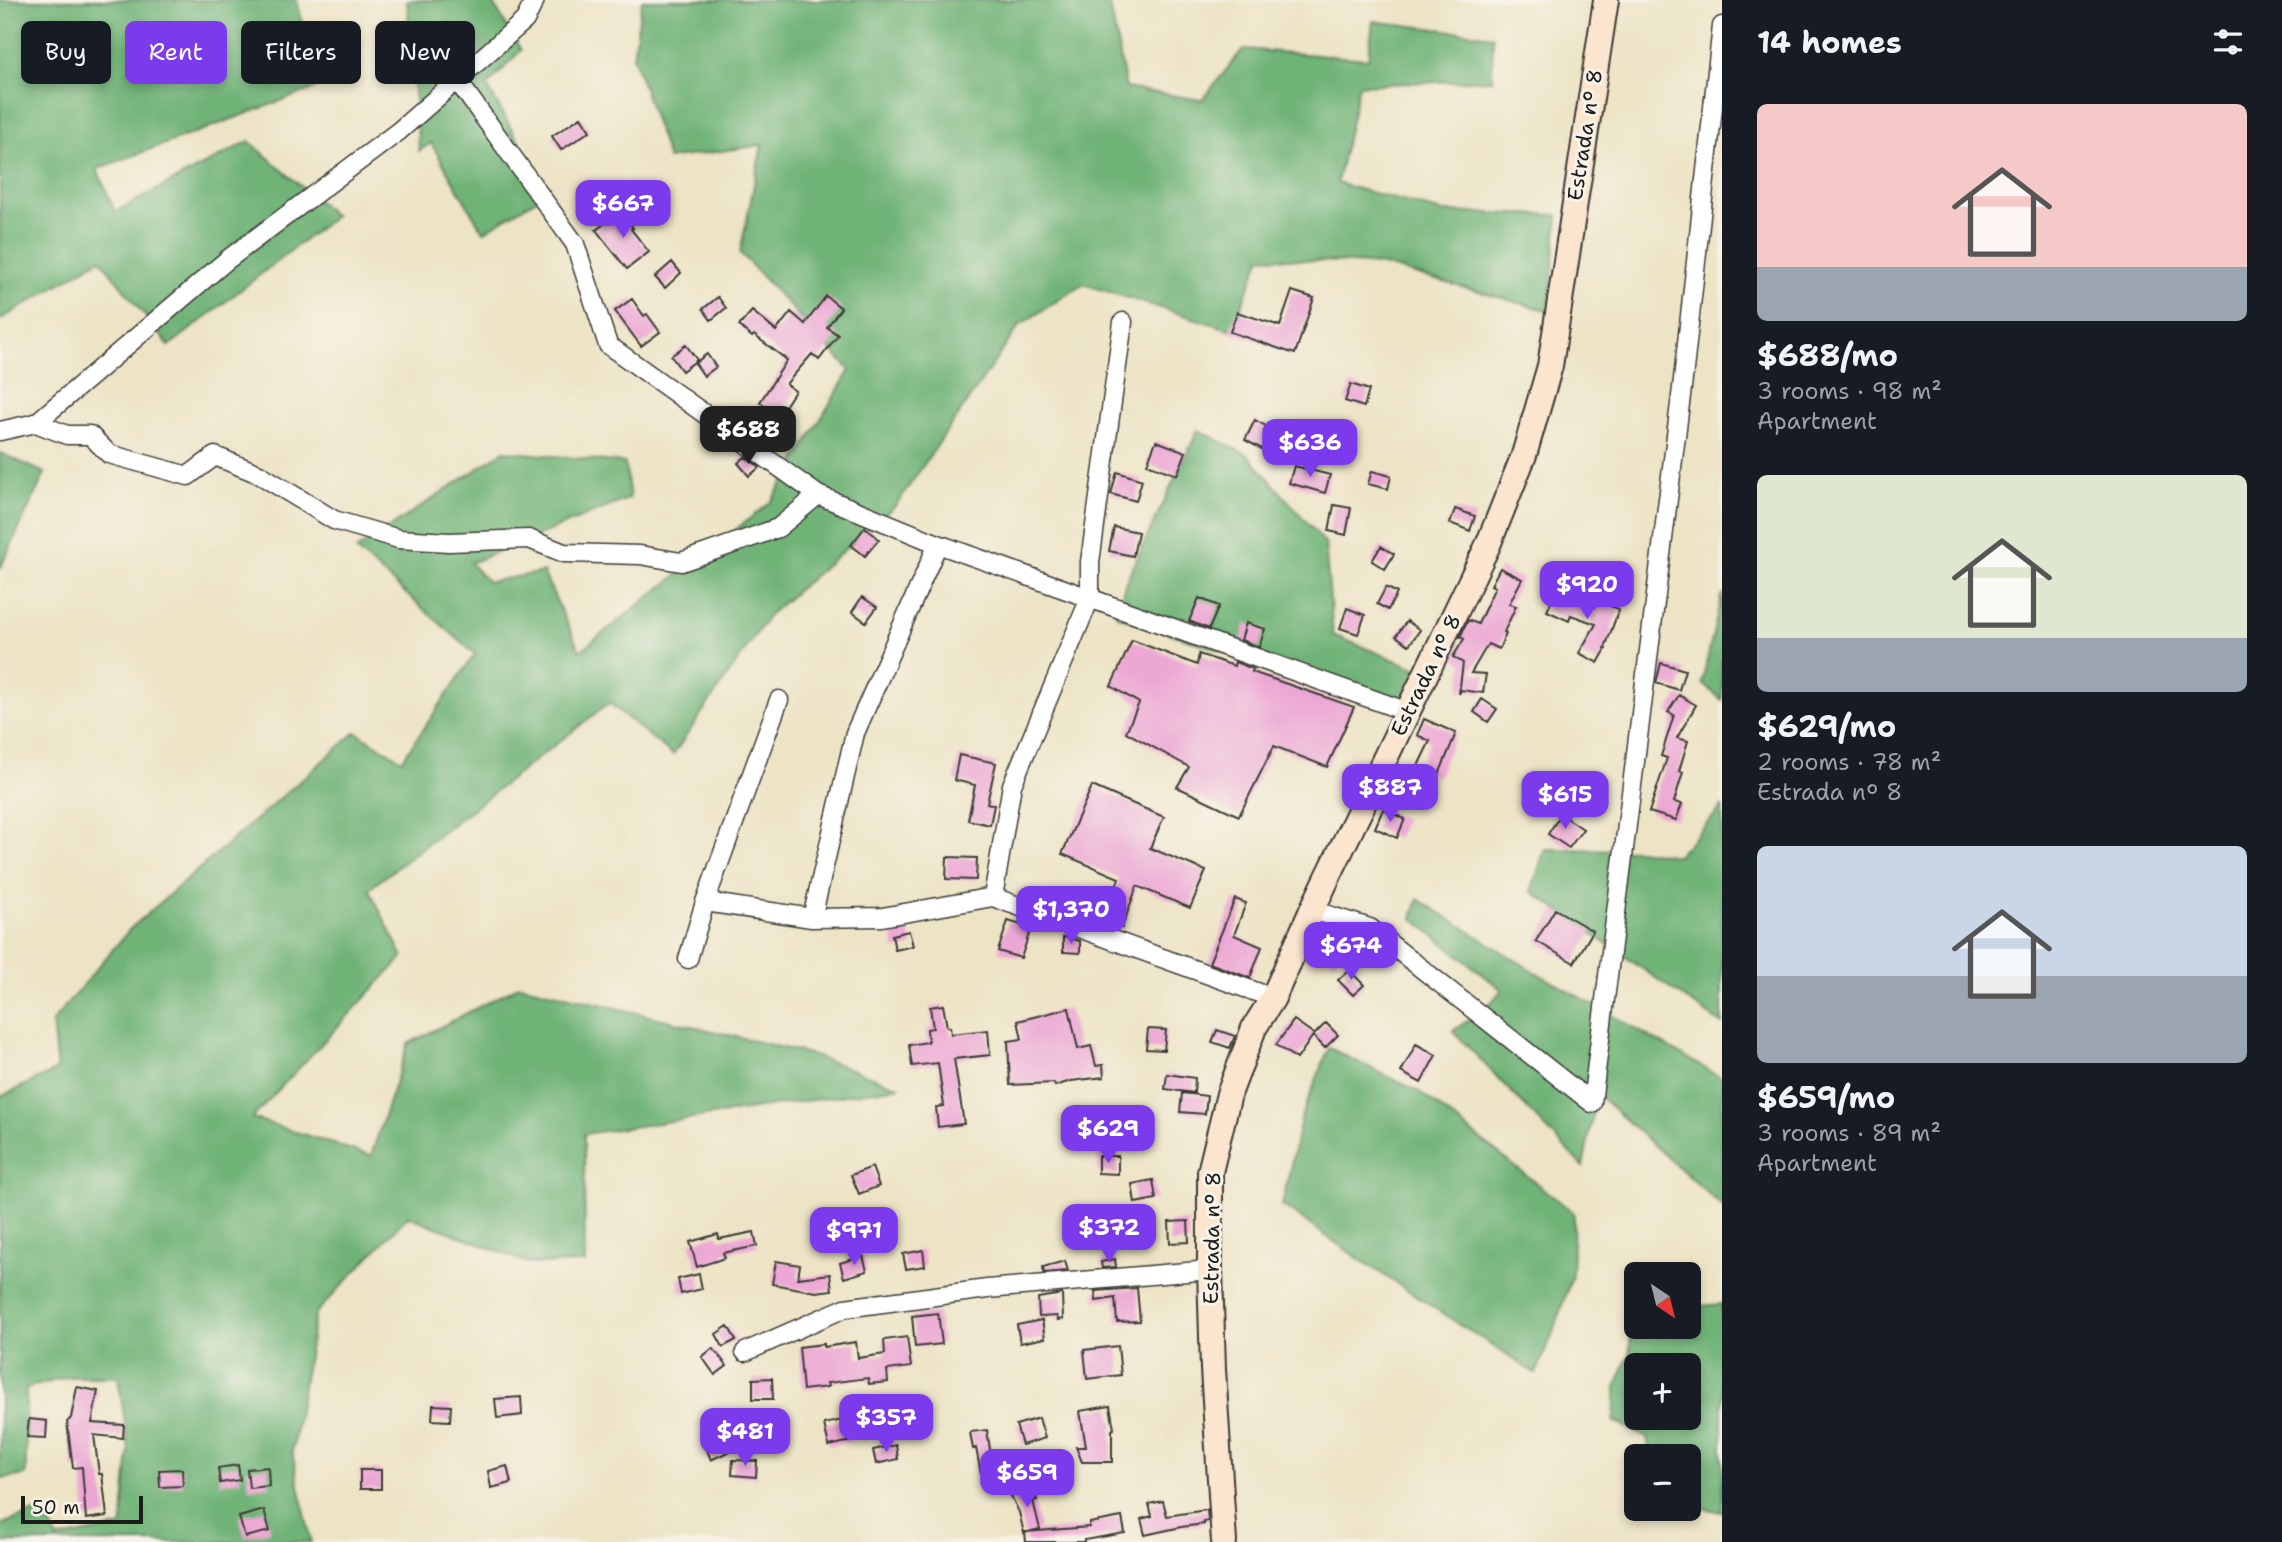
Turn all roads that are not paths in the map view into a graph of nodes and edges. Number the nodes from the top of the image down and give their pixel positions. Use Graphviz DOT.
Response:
graph roads {
  1 [pos="535,0"];
  2 [pos="1606,0"];
  3 [pos="1722,26"];
  4 [pos="475,64"];
  5 [pos="452,84"];
  6 [pos="460,84"];
  7 [pos="1123,322"];
  8 [pos="36,424"];
  9 [pos="0,431"];
  10 [pos="818,495"];
  11 [pos="938,544"];
  12 [pos="1090,598"];
  13 [pos="779,700"];
  14 [pos="1408,712"];
  15 [pos="993,897"];
  16 [pos="705,902"];
  17 [pos="1312,910"];
  18 [pos="812,918"];
  19 [pos="688,959"];
  20 [pos="1273,998"];
  21 [pos="1210,1270"];
  22 [pos="745,1352"];
  23 [pos="1224,1542"];
  1 -- 4 [label="street"];
  2 -- 14 [label="main road, Estrada nº 8"];
  3 -- 17 [label="street"];
  5 -- 8 [label="street"];
  6 -- 10 [label="street"];
  7 -- 12 [label="street"];
  8 -- 9 [label="street"];
  8 -- 10 [label="street"];
  10 -- 11 [label="street"];
  11 -- 12 [label="street"];
  11 -- 18 [label="street"];
  12 -- 14 [label="street"];
  12 -- 15 [label="street"];
  13 -- 16 [label="street"];
  14 -- 17 [label="main road, Estrada nº 8"];
  15 -- 18 [label="street"];
  15 -- 20 [label="street"];
  16 -- 18 [label="street"];
  16 -- 19 [label="street"];
  17 -- 20 [label="main road, Estrada nº 8"];
  20 -- 21 [label="main road, Estrada nº 8"];
  21 -- 22 [label="street"];
  21 -- 23 [label="main road, Estrada nº 8"];
}
